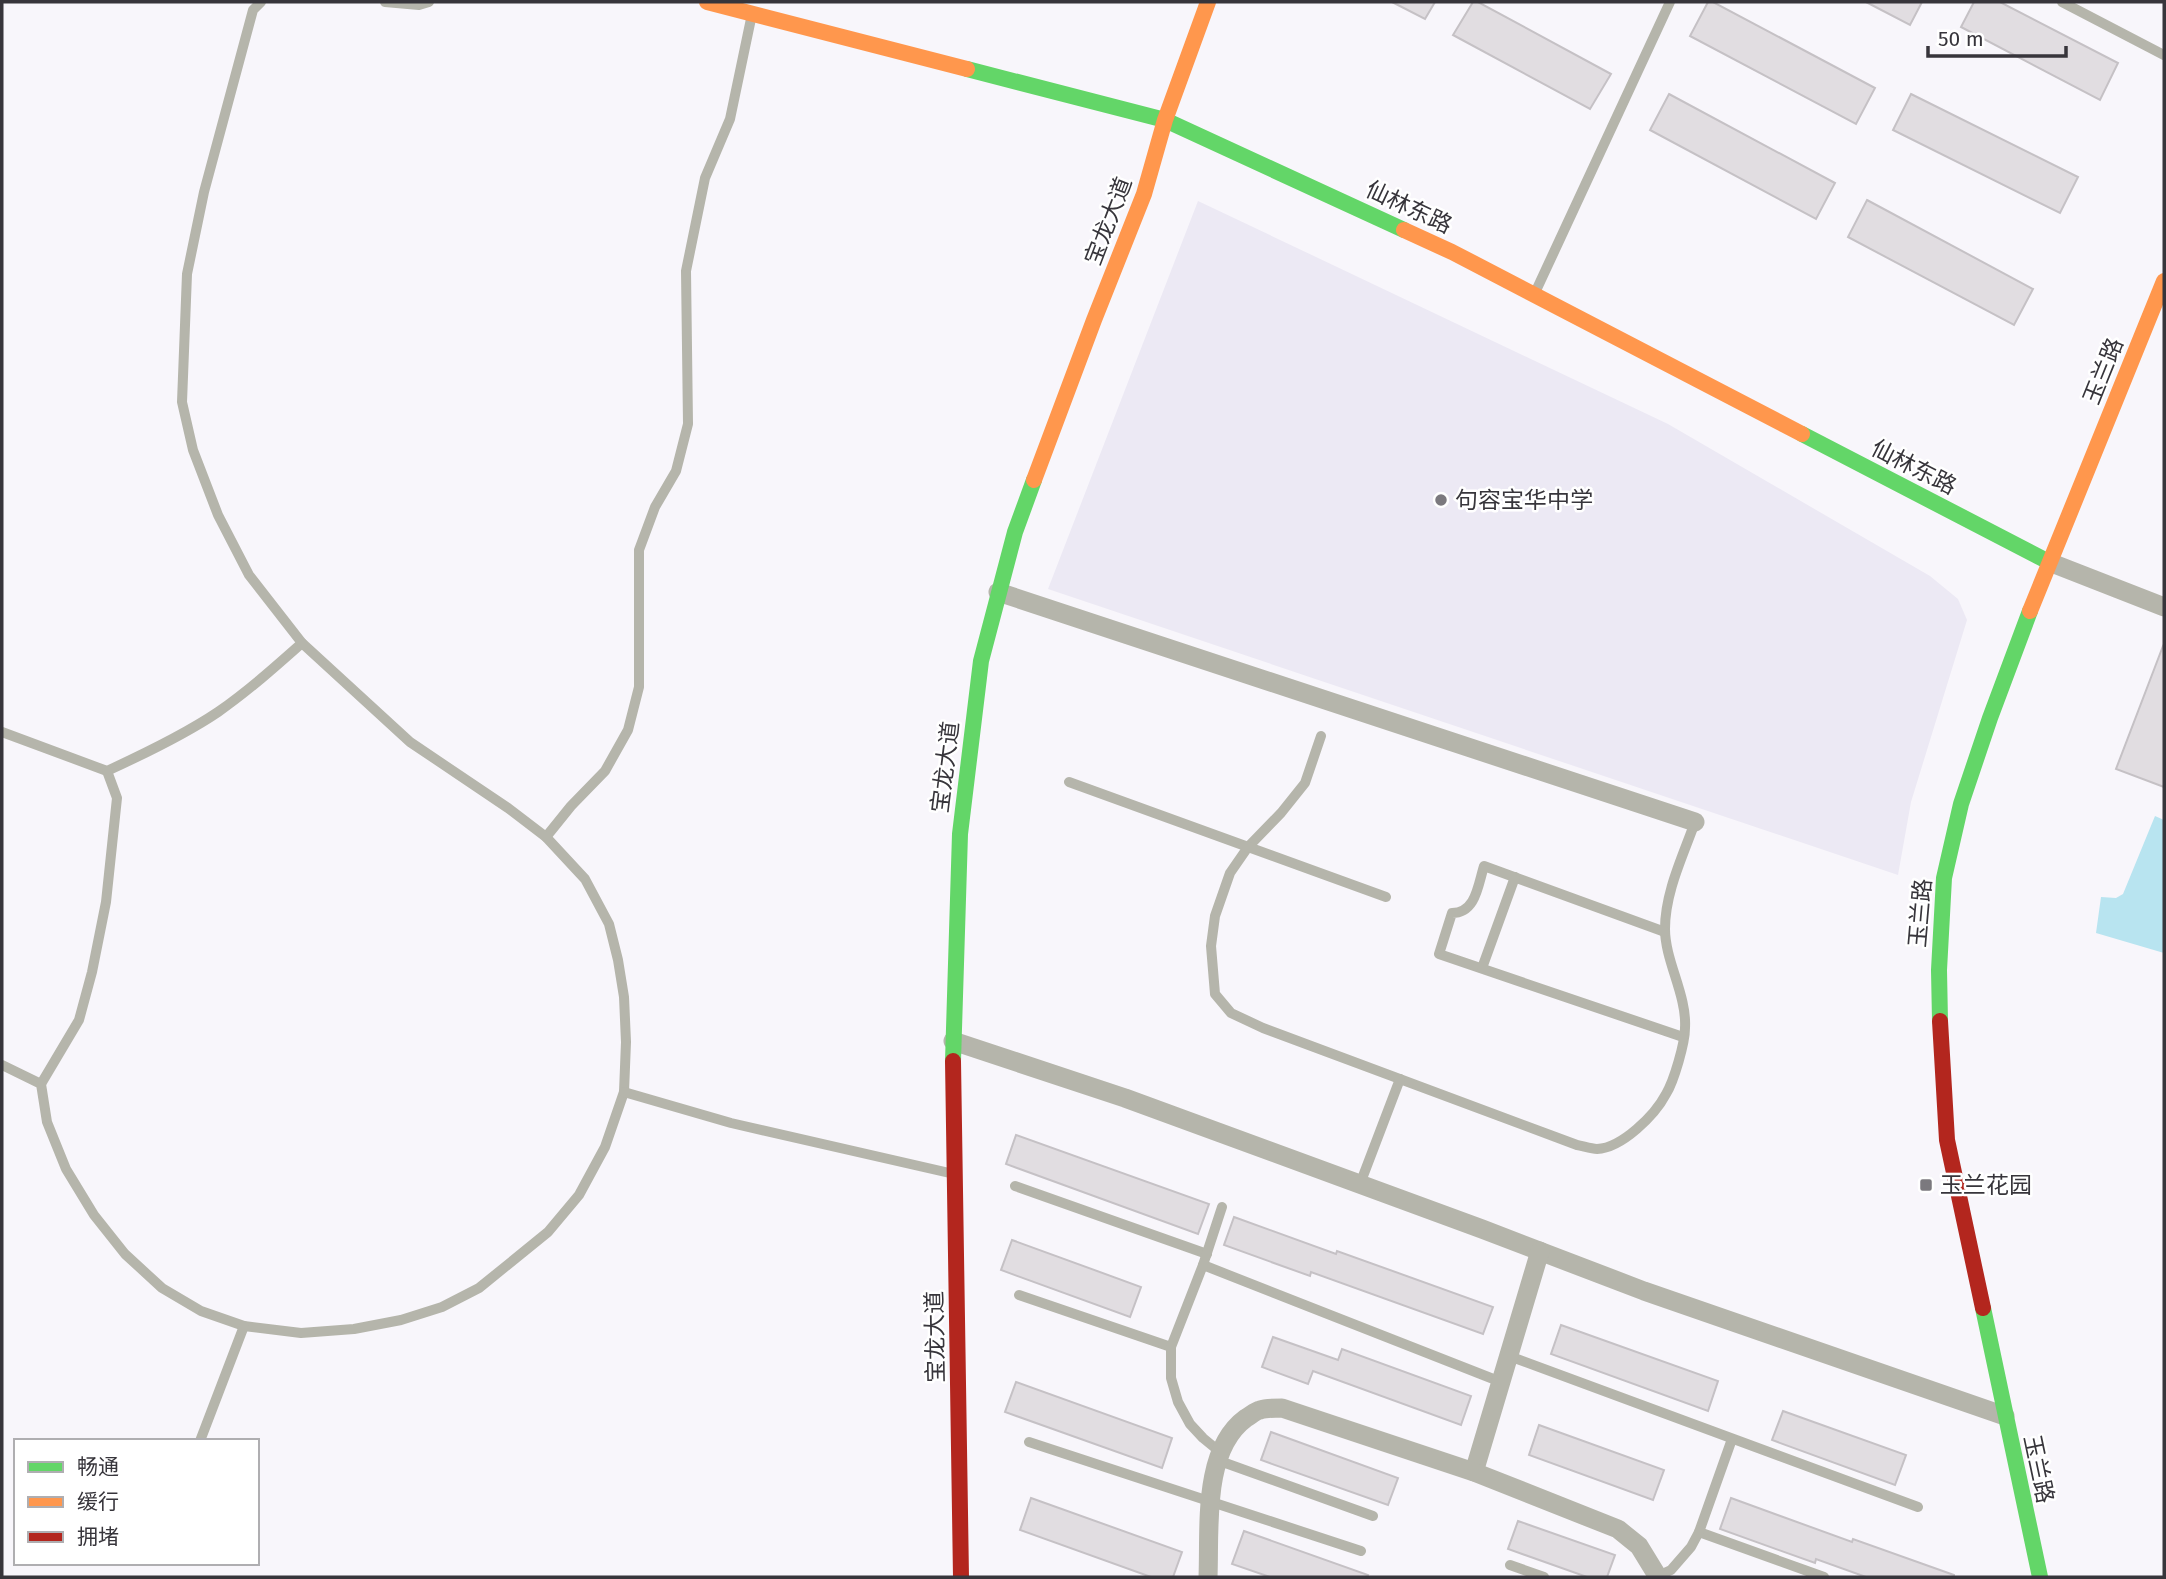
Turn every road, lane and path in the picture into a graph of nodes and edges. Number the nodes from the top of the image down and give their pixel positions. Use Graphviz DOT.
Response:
graph roads {
  1 [pos="261,2"];
  2 [pos="385,2"];
  3 [pos="429,2"];
  4 [pos="707,2"];
  5 [pos="1208,2"];
  6 [pos="1670,2"];
  7 [pos="2062,2"];
  8 [pos="752,13"];
  9 [pos="2164,55"];
  10 [pos="1165,120"];
  11 [pos="2164,281"];
  12 [pos="1534,295"];
  13 [pos="2049,562"];
  14 [pos="999,592"];
  15 [pos="2164,607"];
  16 [pos="302,643"];
  17 [pos="2,732"];
  18 [pos="1321,736"];
  19 [pos="107,771"];
  20 [pos="1069,782"];
  21 [pos="1695,822"];
  22 [pos="546,837"];
  23 [pos="1248,847"];
  24 [pos="1515,877"];
  25 [pos="1386,897"];
  26 [pos="1665,932"];
  27 [pos="1482,968"];
  28 [pos="1683,1037"];
  29 [pos="953,1041"];
  30 [pos="2,1065"];
  31 [pos="1400,1079"];
  32 [pos="41,1084"];
  33 [pos="624,1092"];
  34 [pos="955,1175"];
  35 [pos="1360,1184"];
  36 [pos="1015,1186"];
  37 [pos="1222,1207"];
  38 [pos="1540,1251"];
  39 [pos="1206,1254"];
  40 [pos="1203,1265"];
  41 [pos="1019,1295"];
  42 [pos="244,1326"];
  43 [pos="1171,1347"];
  44 [pos="1509,1356"];
  45 [pos="1501,1381"];
  46 [pos="2005,1416"];
  47 [pos="1732,1438"];
  48 [pos="201,1439"];
  49 [pos="1029,1442"];
  50 [pos="1218,1456"];
  51 [pos="1474,1472"];
  52 [pos="1211,1502"];
  53 [pos="1918,1507"];
  54 [pos="1373,1516"];
  55 [pos="1699,1532"];
  56 [pos="1361,1551"];
  57 [pos="1510,1564"];
  58 [pos="963,1577"];
  59 [pos="1208,1577"];
  60 [pos="1544,1577"];
  61 [pos="1658,1577"];
  62 [pos="1824,1577"];
  63 [pos="2040,1577"];
  1 -- 16 [label="lane"];
  2 -- 3 [label="lane"];
  4 -- 8 [label="street, 仙林东路"];
  5 -- 10 [label="street, 宝龙大道"];
  6 -- 12 [label="lane"];
  7 -- 9 [label="lane"];
  8 -- 10 [label="street, 仙林东路"];
  8 -- 22 [label="lane"];
  10 -- 12 [label="street, 仙林东路"];
  10 -- 14 [label="street, 宝龙大道"];
  11 -- 13 [label="street, 玉兰路"];
  12 -- 13 [label="street, 仙林东路"];
  13 -- 15 [label="street"];
  13 -- 46 [label="street, 玉兰路"];
  14 -- 21 [label="street"];
  14 -- 29 [label="street, 宝龙大道"];
  16 -- 19 [label="lane"];
  16 -- 22 [label="lane"];
  17 -- 19 [label="lane"];
  18 -- 23 [label="lane"];
  19 -- 32 [label="lane"];
  20 -- 23 [label="lane"];
  21 -- 26 [label="lane"];
  22 -- 33 [label="lane"];
  23 -- 25 [label="lane"];
  23 -- 31 [label="lane"];
  24 -- 26 [label="lane"];
  24 -- 27 [label="lane"];
  24 -- 27 [label="lane"];
  26 -- 28 [label="lane"];
  27 -- 28 [label="lane"];
  28 -- 31 [label="lane"];
  29 -- 34 [label="street, 宝龙大道"];
  29 -- 35 [label="street"];
  30 -- 32 [label="lane"];
  31 -- 35 [label="lane"];
  32 -- 42 [label="lane"];
  33 -- 34 [label="lane"];
  33 -- 42 [label="lane"];
  34 -- 58 [label="street, 宝龙大道"];
  35 -- 38 [label="street"];
  36 -- 39 [label="lane"];
  37 -- 39 [label="lane"];
  38 -- 44 [label="street"];
  38 -- 46 [label="street"];
  39 -- 40 [label="lane"];
  40 -- 43 [label="lane"];
  40 -- 45 [label="lane"];
  41 -- 43 [label="lane"];
  42 -- 48 [label="lane"];
  43 -- 50 [label="lane"];
  44 -- 45 [label="street"];
  44 -- 47 [label="lane"];
  45 -- 51 [label="street"];
  46 -- 63 [label="street, 玉兰路"];
  47 -- 53 [label="lane"];
  47 -- 55 [label="lane"];
  49 -- 52 [label="lane"];
  50 -- 51 [label="street"];
  50 -- 52 [label="street"];
  50 -- 54 [label="lane"];
  51 -- 61 [label="street"];
  52 -- 56 [label="lane"];
  52 -- 59 [label="street"];
  55 -- 61 [label="lane"];
  55 -- 62 [label="lane"];
  57 -- 60 [label="lane"];
}
